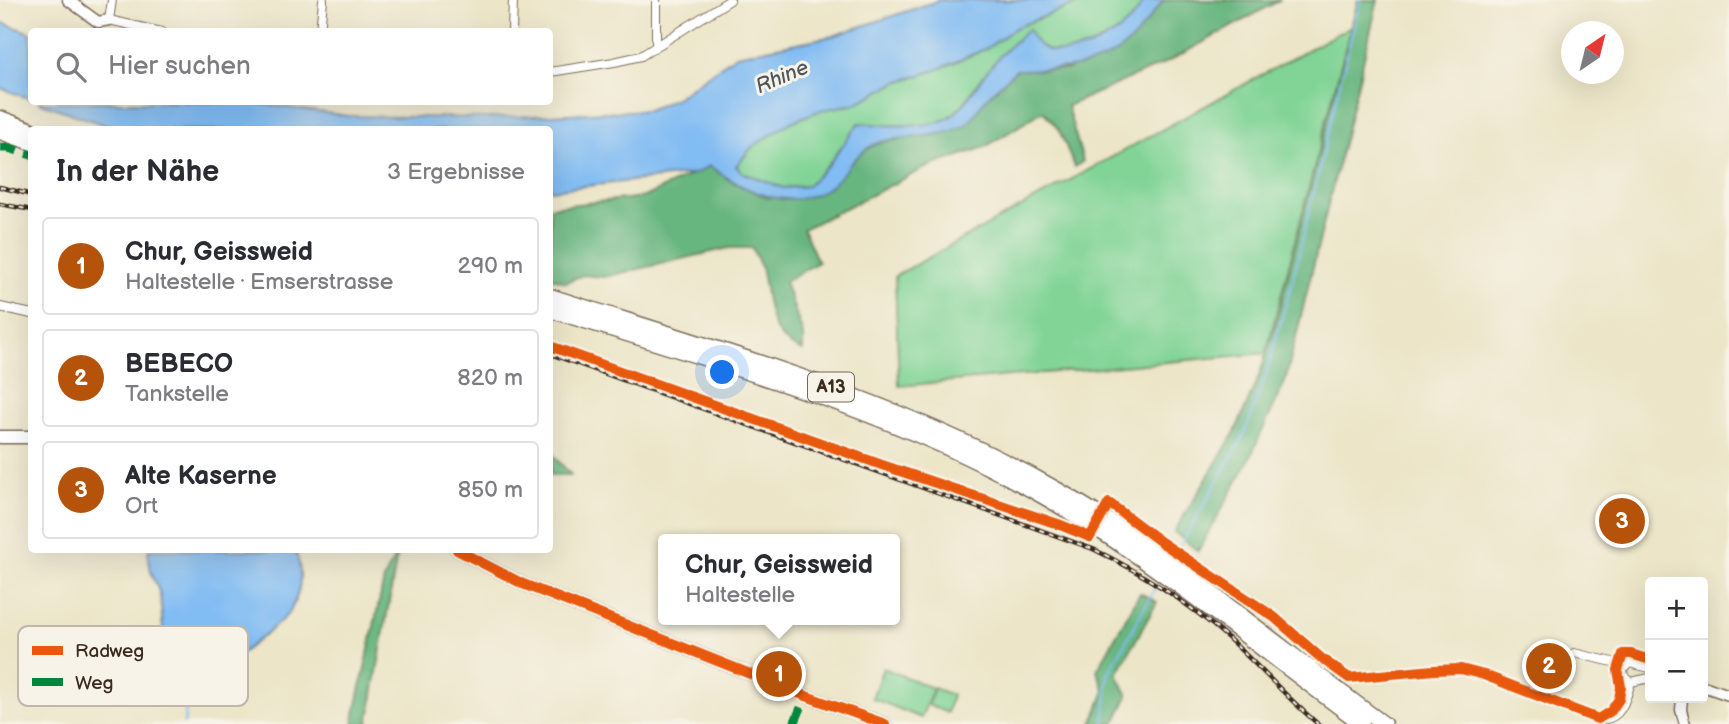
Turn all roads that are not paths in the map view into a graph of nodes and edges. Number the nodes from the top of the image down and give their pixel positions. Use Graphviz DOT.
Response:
graph roads {
  1 [pos="68,0"];
  2 [pos="112,0"];
  3 [pos="323,0"];
  4 [pos="513,0"];
  5 [pos="656,0"];
  6 [pos="730,0"];
  7 [pos="109,20"];
  8 [pos="144,28"];
  9 [pos="320,28"];
  10 [pos="512,28"];
  11 [pos="656,46"];
  12 [pos="553,72"];
  13 [pos="0,118"];
  14 [pos="28,128"];
  15 [pos="0,132"];
  16 [pos="28,142"];
  17 [pos="553,297"];
  18 [pos="0,307"];
  19 [pos="553,311"];
  20 [pos="28,313"];
  21 [pos="0,437"];
  22 [pos="28,437"];
  23 [pos="1098,522"];
  24 [pos="463,553"];
  25 [pos="1167,568"];
  26 [pos="1574,653"];
  27 [pos="1626,664"];
  28 [pos="1645,667"];
  29 [pos="1434,670"];
  30 [pos="1645,679"];
  31 [pos="1631,682"];
  32 [pos="1708,688"];
  33 [pos="1729,695"];
  34 [pos="1682,703"];
  35 [pos="885,724"];
  36 [pos="1362,724"];
  37 [pos="1384,724"];
  38 [pos="1685,724"];
  1 -- 7 [label="street"];
  2 -- 7 [label="street"];
  3 -- 9 [label="street"];
  4 -- 10 [label="street"];
  5 -- 11 [label="street"];
  6 -- 11 [label="street"];
  7 -- 8 [label="street"];
  11 -- 12 [label="street"];
  13 -- 14 [label="highway"];
  15 -- 16 [label="highway"];
  17 -- 23 [label="highway, A13"];
  18 -- 20 [label="street"];
  19 -- 23 [label="highway, A13"];
  21 -- 22 [label="main road"];
  23 -- 25 [label="highway, A13"];
  24 -- 35 [label="main road"];
  25 -- 36 [label="highway, A13"];
  25 -- 37 [label="highway, A13"];
  26 -- 27 [label="street"];
  27 -- 28 [label="street"];
  27 -- 31 [label="street"];
  29 -- 31 [label="street"];
  30 -- 31 [label="street"];
  32 -- 33 [label="street"];
  34 -- 38 [label="street"];
}
